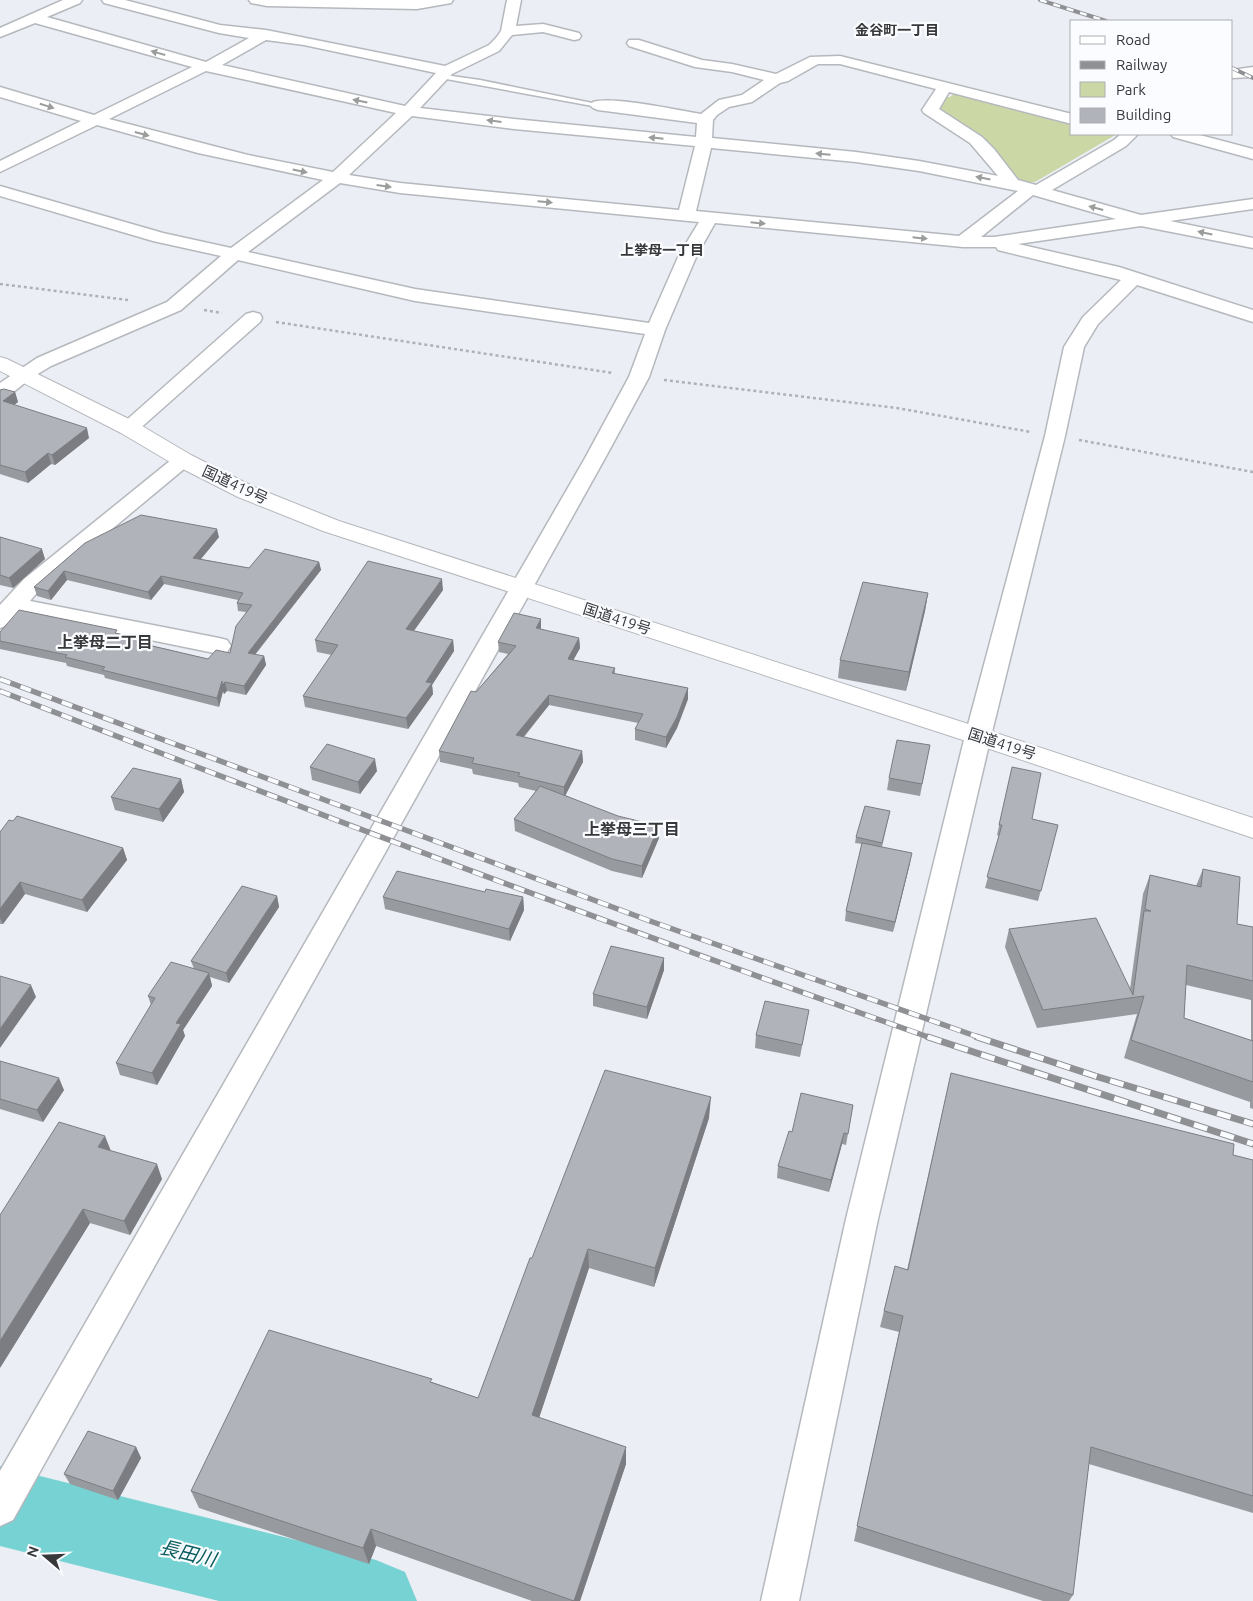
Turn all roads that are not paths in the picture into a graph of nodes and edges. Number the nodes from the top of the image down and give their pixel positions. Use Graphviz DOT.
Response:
graph roads {
  1 [pos="74,0"];
  2 [pos="110,0"];
  3 [pos="256,0"];
  4 [pos="446,0"];
  5 [pos="514,0"];
  6 [pos="33,18"];
  7 [pos="2,31"];
  8 [pos="508,31"];
  9 [pos="266,34"];
  10 [pos="574,36"];
  11 [pos="634,43"];
  12 [pos="207,66"];
  13 [pos="1253,72"];
  14 [pos="444,73"];
  15 [pos="1233,74"];
  16 [pos="776,79"];
  17 [pos="945,87"];
  18 [pos="0,92"];
  19 [pos="598,105"];
  20 [pos="408,111"];
  21 [pos="1070,118"];
  22 [pos="705,119"];
  23 [pos="95,121"];
  24 [pos="1129,135"];
  25 [pos="1183,135"];
  26 [pos="704,143"];
  27 [pos="1253,154"];
  28 [pos="0,167"];
  29 [pos="335,179"];
  30 [pos="1012,184"];
  31 [pos="1035,190"];
  32 [pos="0,191"];
  33 [pos="1062,198"];
  34 [pos="1253,204"];
  35 [pos="686,215"];
  36 [pos="710,218"];
  37 [pos="1143,220"];
  38 [pos="1091,241"];
  39 [pos="963,242"];
  40 [pos="994,242"];
  41 [pos="1253,243"];
  42 [pos="233,255"];
  43 [pos="1113,271"];
  44 [pos="1133,278"];
  45 [pos="1253,316"];
  46 [pos="254,318"];
  47 [pos="656,330"];
  48 [pos="0,363"];
  49 [pos="24,374"];
  50 [pos="0,393"];
  51 [pos="129,428"];
  52 [pos="183,460"];
  53 [pos="523,588"];
  54 [pos="7,612"];
  55 [pos="219,646"];
  56 [pos="978,736"];
  57 [pos="1253,828"];
  58 [pos="6,1495"];
  59 [pos="780,1601"];
  1 -- 6 [label="street"];
  2 -- 9 [label="street"];
  3 -- 4 [label="street"];
  5 -- 8 [label="street"];
  6 -- 7 [label="street"];
  12 -- 6 [label="street, one-way"];
  8 -- 10 [label="street"];
  8 -- 14 [label="street"];
  9 -- 12 [label="street"];
  9 -- 14 [label="street"];
  11 -- 16 [label="street"];
  20 -- 12 [label="street, one-way"];
  12 -- 23 [label="street"];
  13 -- 15 [label="street"];
  14 -- 19 [label="lane"];
  14 -- 20 [label="street"];
  16 -- 17 [label="street"];
  16 -- 22 [label="street"];
  17 -- 21 [label="street"];
  17 -- 30 [label="street"];
  18 -- 23 [label="street, one-way"];
  19 -- 22 [label="street"];
  26 -- 20 [label="street, one-way"];
  20 -- 29 [label="street"];
  22 -- 26 [label="street"];
  23 -- 28 [label="street"];
  23 -- 29 [label="street, one-way"];
  24 -- 31 [label="street"];
  25 -- 27 [label="street"];
  30 -- 26 [label="street, one-way"];
  26 -- 35 [label="street"];
  29 -- 35 [label="street, one-way"];
  29 -- 42 [label="street"];
  30 -- 31 [label="street"];
  31 -- 33 [label="street"];
  31 -- 39 [label="street"];
  32 -- 42 [label="street"];
  37 -- 33 [label="street, one-way"];
  33 -- 38 [label="street"];
  34 -- 37 [label="street"];
  35 -- 36 [label="street"];
  36 -- 39 [label="street, one-way"];
  36 -- 47 [label="street"];
  37 -- 38 [label="street"];
  41 -- 37 [label="street, one-way"];
  38 -- 40 [label="street"];
  38 -- 43 [label="street"];
  39 -- 40 [label="street"];
  40 -- 43 [label="street"];
  42 -- 47 [label="street"];
  42 -- 49 [label="street"];
  43 -- 44 [label="street"];
  44 -- 45 [label="street"];
  44 -- 56 [label="street"];
  46 -- 51 [label="street"];
  47 -- 53 [label="street"];
  48 -- 49 [label="highway, 国道419号"];
  49 -- 50 [label="street"];
  49 -- 51 [label="highway, 国道419号"];
  51 -- 52 [label="highway, 国道419号"];
  52 -- 53 [label="highway, 国道419号"];
  52 -- 54 [label="street"];
  53 -- 56 [label="highway, 国道419号"];
  53 -- 58 [label="street"];
  54 -- 55 [label="street"];
  56 -- 57 [label="highway, 国道419号"];
  56 -- 59 [label="street"];
}
